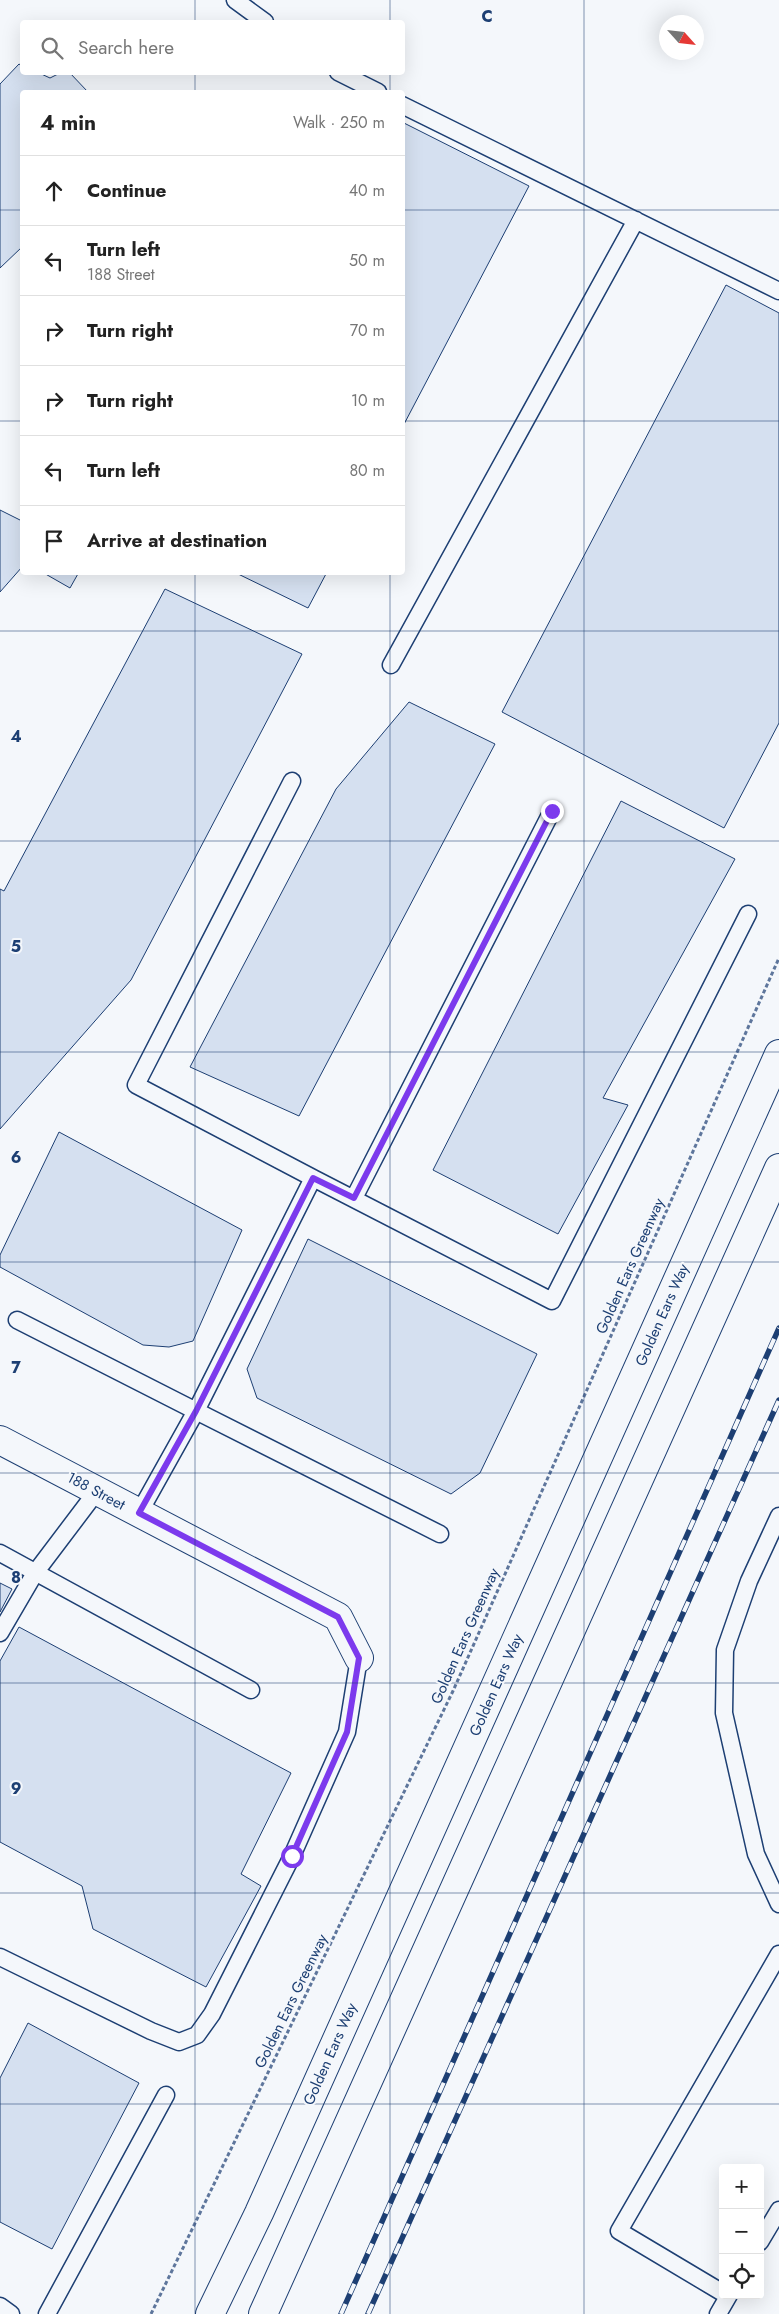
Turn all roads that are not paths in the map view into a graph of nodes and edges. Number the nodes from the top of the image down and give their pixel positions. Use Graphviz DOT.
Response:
graph roads {
  1 [pos="235,0"];
  2 [pos="262,20"];
  3 [pos="344,75"];
  4 [pos="374,90"];
  5 [pos="405,106"];
  6 [pos="636,220"];
  7 [pos="779,291"];
  8 [pos="391,665"];
  9 [pos="292,781"];
  10 [pos="552,811"];
  11 [pos="748,914"];
  12 [pos="779,1054"];
  13 [pos="779,1168"];
  14 [pos="313,1178"];
  15 [pos="354,1198"];
  16 [pos="17,1320"];
  17 [pos="196,1411"];
  18 [pos="0,1440"];
  19 [pos="97,1491"];
  20 [pos="139,1513"];
  21 [pos="779,1516"];
  22 [pos="440,1534"];
  23 [pos="0,1553"];
  24 [pos="35,1573"];
  25 [pos="0,1633"];
  26 [pos="359,1658"];
  27 [pos="251,1690"];
  28 [pos="779,1904"];
  29 [pos="779,1954"];
  30 [pos="0,1957"];
  31 [pos="166,2095"];
  32 [pos="779,2210"];
  33 [pos="764,2235"];
  34 [pos="719,2290"];
  35 [pos="725,2299"];
  36 [pos="0,2306"];
  37 [pos="11,2314"];
  38 [pos="47,2314"];
  39 [pos="210,2314"];
  40 [pos="263,2314"];
  41 [pos="718,2314"];
  1 -- 2 [label="lane"];
  3 -- 4 [label="lane"];
  5 -- 6 [label="lane"];
  6 -- 7 [label="lane"];
  6 -- 8 [label="lane"];
  9 -- 14 [label="lane"];
  10 -- 15 [label="lane"];
  11 -- 15 [label="lane"];
  12 -- 39 [label="main road, Golden Ears Way"];
  13 -- 40 [label="main road"];
  14 -- 15 [label="lane"];
  14 -- 17 [label="lane"];
  16 -- 17 [label="lane"];
  17 -- 20 [label="lane"];
  17 -- 22 [label="lane"];
  18 -- 19 [label="main road, 188 Street"];
  19 -- 20 [label="main road, 188 Street"];
  19 -- 24 [label="lane"];
  20 -- 26 [label="main road, 188 Street"];
  21 -- 28 [label="lane"];
  23 -- 24 [label="lane"];
  24 -- 25 [label="lane"];
  24 -- 27 [label="lane"];
  26 -- 30 [label="lane"];
  29 -- 34 [label="lane"];
  31 -- 38 [label="lane"];
  32 -- 33 [label="lane"];
  35 -- 41 [label="lane"];
  36 -- 37 [label="lane"];
}
